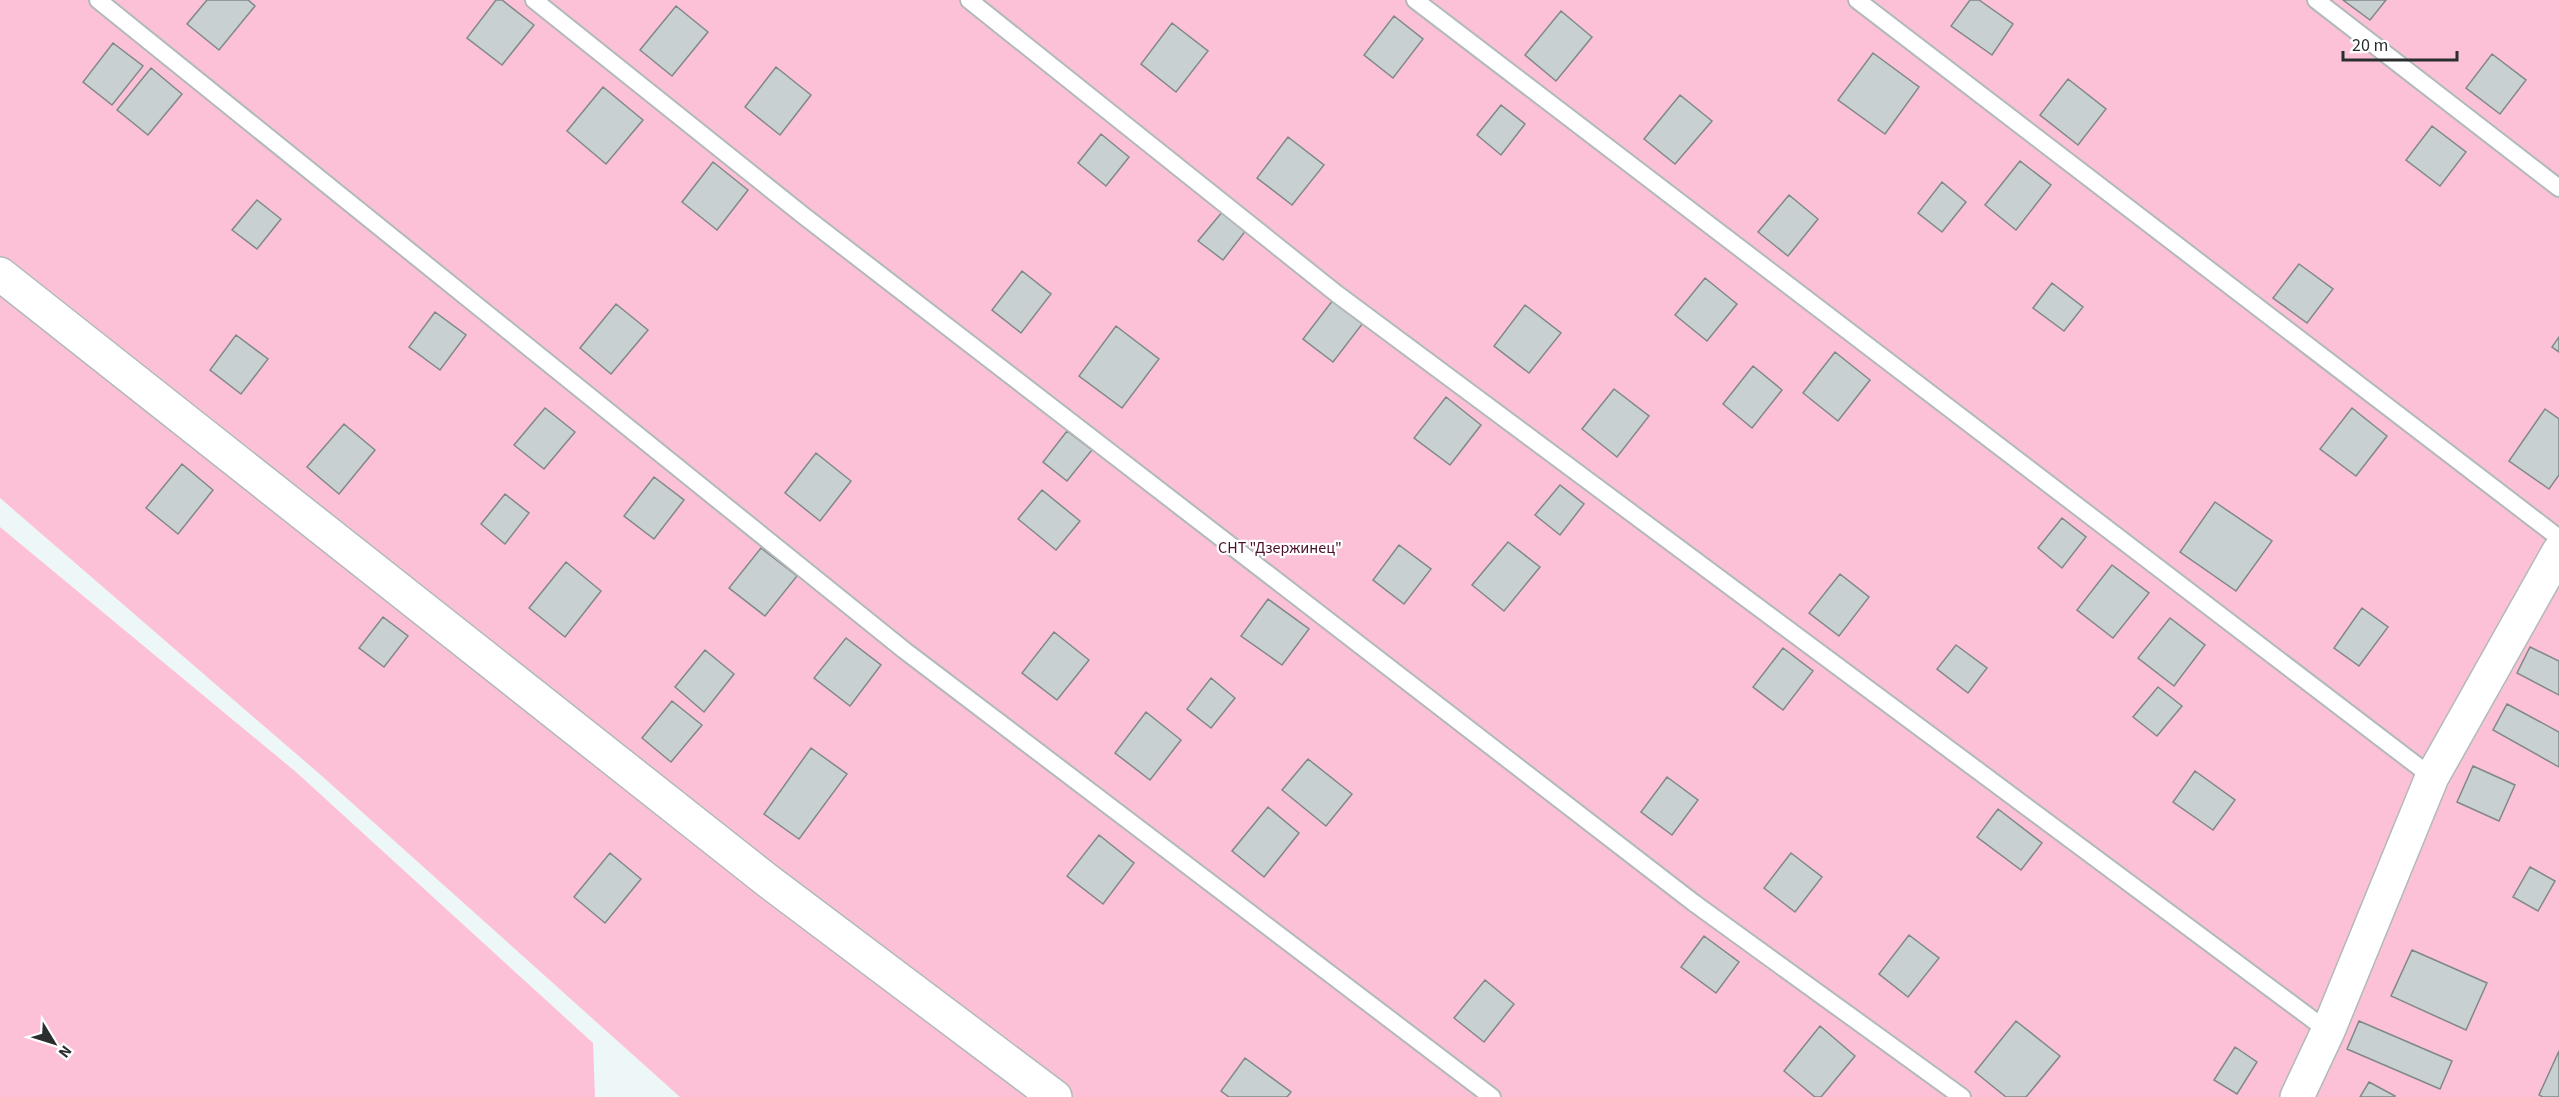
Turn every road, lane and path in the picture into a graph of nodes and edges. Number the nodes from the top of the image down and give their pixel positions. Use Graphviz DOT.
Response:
graph roads {
  1 [pos="98,0"];
  2 [pos="534,0"];
  3 [pos="969,0"];
  4 [pos="1415,0"];
  5 [pos="1857,0"];
  6 [pos="2316,0"];
  7 [pos="2559,188"];
  8 [pos="0,274"];
  9 [pos="2559,538"];
  10 [pos="2559,551"];
  11 [pos="2432,777"];
  12 [pos="2328,1031"];
  13 [pos="1055,1097"];
  14 [pos="1492,1097"];
  15 [pos="1962,1097"];
  16 [pos="2297,1097"];
  1 -- 14 [label="lane"];
  2 -- 15 [label="lane"];
  3 -- 12 [label="lane"];
  4 -- 11 [label="lane"];
  5 -- 9 [label="lane"];
  6 -- 7 [label="lane"];
  8 -- 13 [label="street"];
  10 -- 11 [label="street"];
  11 -- 12 [label="street"];
  12 -- 16 [label="street"];
}
